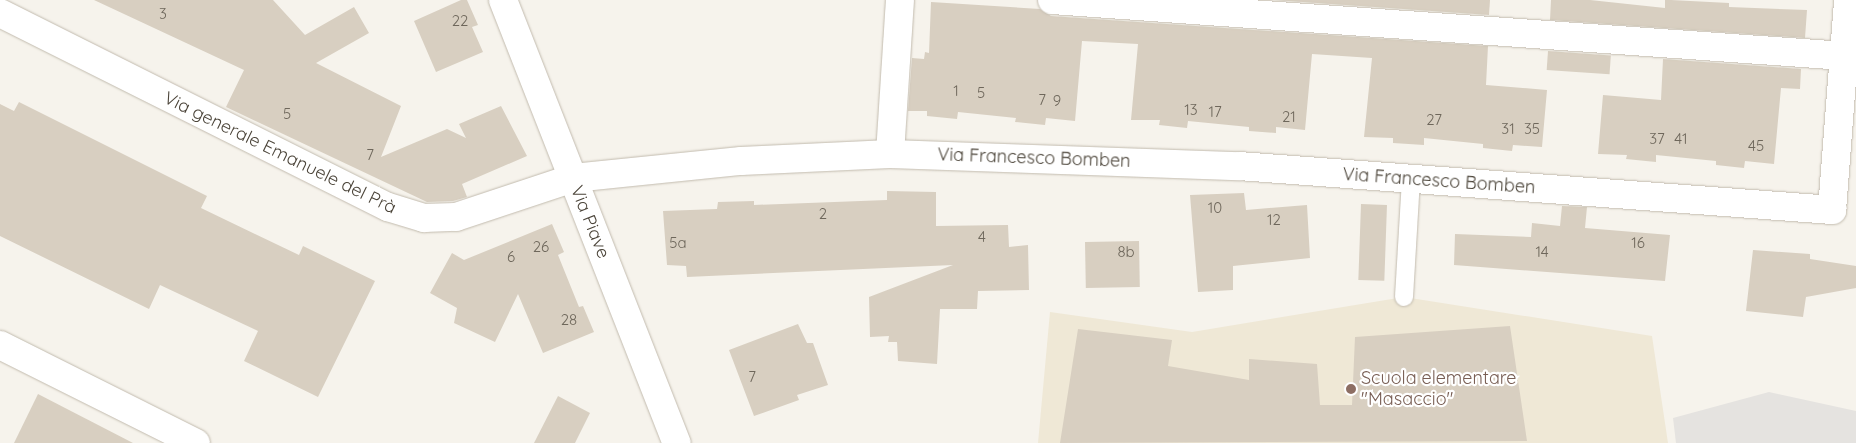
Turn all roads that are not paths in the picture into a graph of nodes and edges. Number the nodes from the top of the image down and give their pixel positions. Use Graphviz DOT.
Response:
graph roads {
  1 [pos="503,0"];
  2 [pos="900,0"];
  3 [pos="1052,0"];
  4 [pos="1848,0"];
  5 [pos="0,13"];
  6 [pos="1844,56"];
  7 [pos="890,154"];
  8 [pos="573,178"];
  9 [pos="1410,180"];
  10 [pos="1404,298"];
  11 [pos="2,352"];
  12 [pos="168,437"];
  13 [pos="196,443"];
  14 [pos="678,443"];
  1 -- 8 [label="street, Via Piave"];
  2 -- 7 [label="street"];
  3 -- 6 [label="street"];
  4 -- 6 [label="street, Via Francesco Bomben"];
  5 -- 8 [label="street, Via generale Emanuele del Prà"];
  6 -- 9 [label="street, Via Francesco Bomben"];
  7 -- 8 [label="street, Via Francesco Bomben"];
  7 -- 9 [label="street, Via Francesco Bomben"];
  8 -- 14 [label="street, Via Piave"];
  9 -- 10 [label="lane"];
  11 -- 12 [label="street"];
  12 -- 13 [label="street"];
}
